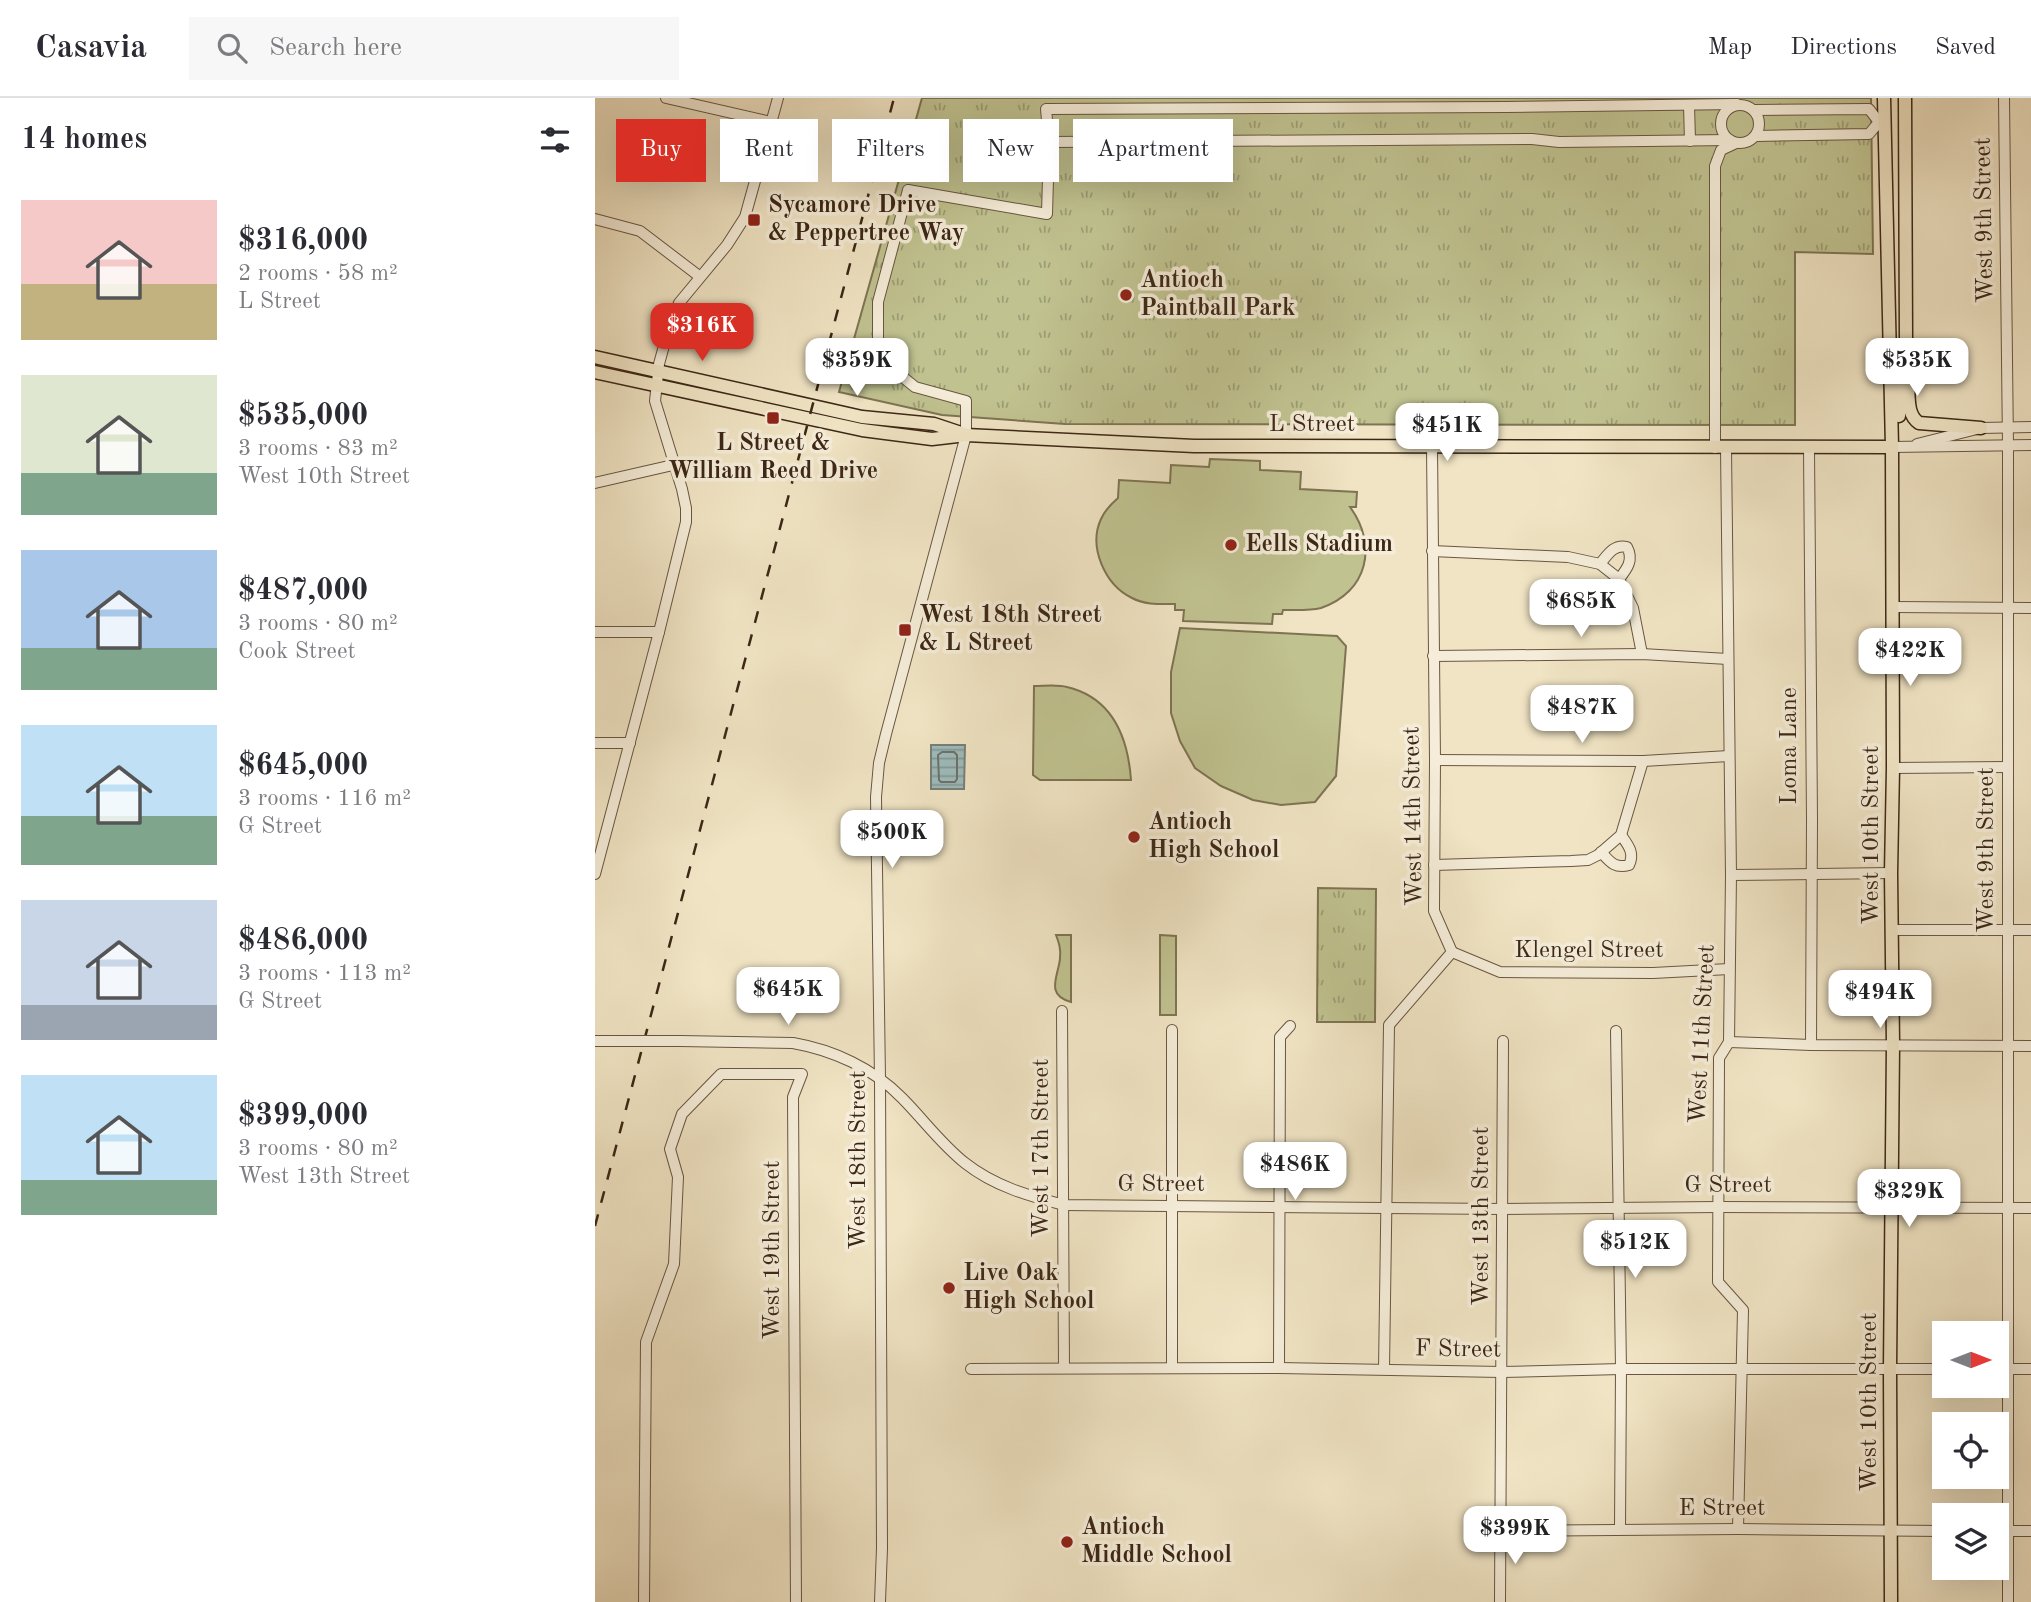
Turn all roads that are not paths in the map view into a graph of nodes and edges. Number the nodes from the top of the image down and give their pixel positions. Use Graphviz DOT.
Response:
graph roads {
  1 [pos="666,98"];
  2 [pos="778,98"];
  3 [pos="1884,98"];
  4 [pos="1905,98"];
  5 [pos="2004,98"];
  6 [pos="1737,104"];
  7 [pos="1689,105"];
  8 [pos="1754,110"];
  9 [pos="758,119"];
  10 [pos="772,119"];
  11 [pos="1047,119"];
  12 [pos="1881,122"];
  13 [pos="1905,122"];
  14 [pos="1756,135"];
  15 [pos="1690,141"];
  16 [pos="1059,142"];
  17 [pos="1733,142"];
  18 [pos="755,182"];
  19 [pos="1048,182"];
  20 [pos="595,219"];
  21 [pos="699,276"];
  22 [pos="1906,341"];
  23 [pos="595,357"];
  24 [pos="658,370"];
  25 [pos="595,372"];
  26 [pos="656,385"];
  27 [pos="2008,427"];
  28 [pos="2031,427"];
  29 [pos="1981,428"];
  30 [pos="966,435"];
  31 [pos="2031,445"];
  32 [pos="1432,446"];
  33 [pos="1910,446"];
  34 [pos="2008,446"];
  35 [pos="1892,447"];
  36 [pos="1721,448"];
  37 [pos="1808,448"];
  38 [pos="673,466"];
  39 [pos="595,483"];
  40 [pos="1432,551"];
  41 [pos="1600,564"];
  42 [pos="1619,579"];
  43 [pos="1893,607"];
  44 [pos="2008,608"];
  45 [pos="2031,608"];
  46 [pos="595,632"];
  47 [pos="659,632"];
  48 [pos="1642,654"];
  49 [pos="1433,656"];
  50 [pos="1728,659"];
  51 [pos="595,743"];
  52 [pos="630,743"];
  53 [pos="1729,756"];
  54 [pos="1435,760"];
  55 [pos="1643,761"];
  56 [pos="2007,767"];
  57 [pos="1893,768"];
  58 [pos="1621,835"];
  59 [pos="1601,852"];
  60 [pos="598,855"];
  61 [pos="1434,865"];
  62 [pos="1891,873"];
  63 [pos="595,874"];
  64 [pos="1811,874"];
  65 [pos="1731,875"];
  66 [pos="1892,930"];
  67 [pos="2008,930"];
  68 [pos="2031,930"];
  69 [pos="1452,952"];
  70 [pos="1730,970"];
  71 [pos="1062,1012"];
  72 [pos="1290,1026"];
  73 [pos="1172,1030"];
  74 [pos="1616,1031"];
  75 [pos="595,1041"];
  76 [pos="1503,1041"];
  77 [pos="1729,1042"];
  78 [pos="1811,1045"];
  79 [pos="1893,1045"];
  80 [pos="2008,1046"];
  81 [pos="2031,1046"];
  82 [pos="880,1079"];
  83 [pos="1064,1205"];
  84 [pos="1172,1206"];
  85 [pos="1279,1207"];
  86 [pos="1387,1207"];
  87 [pos="1719,1207"];
  88 [pos="1892,1207"];
  89 [pos="2008,1208"];
  90 [pos="2031,1208"];
  91 [pos="1502,1209"];
  92 [pos="1618,1209"];
  93 [pos="2004,1321"];
  94 [pos="971,1368"];
  95 [pos="1064,1368"];
  96 [pos="1172,1368"];
  97 [pos="1279,1368"];
  98 [pos="1384,1369"];
  99 [pos="1621,1369"];
  100 [pos="1740,1369"];
  101 [pos="1890,1369"];
  102 [pos="1932,1369"];
  103 [pos="2009,1369"];
  104 [pos="2031,1369"];
  105 [pos="1502,1372"];
  106 [pos="2002,1398"];
  107 [pos="2002,1503"];
  108 [pos="1738,1529"];
  109 [pos="1620,1530"];
  110 [pos="1500,1531"];
  111 [pos="1891,1531"];
  112 [pos="1932,1531"];
  113 [pos="2009,1531"];
  114 [pos="2031,1531"];
  115 [pos="2006,1580"];
  116 [pos="644,1602"];
  117 [pos="796,1602"];
  118 [pos="880,1602"];
  119 [pos="1500,1602"];
  120 [pos="1891,1602"];
  121 [pos="2008,1602"];
  1 -- 9 [label="street"];
  2 -- 10 [label="street"];
  3 -- 12 [label="main road, West 10th Street"];
  4 -- 13 [label="main road, West 10th Street"];
  5 -- 27 [label="street, West 9th Street"];
  6 -- 7 [label="street"];
  6 -- 8 [label="street"];
  6 -- 17 [label="street"];
  7 -- 11 [label="street"];
  7 -- 15 [label="street"];
  8 -- 12 [label="street"];
  8 -- 14 [label="street"];
  12 -- 13 [label="street"];
  12 -- 14 [label="street"];
  12 -- 35 [label="main road, West 10th Street"];
  13 -- 22 [label="main road, West 10th Street"];
  14 -- 17 [label="street"];
  15 -- 16 [label="street"];
  15 -- 17 [label="street"];
  17 -- 36 [label="street, West 11th Street"];
  18 -- 21 [label="street"];
  19 -- 30 [label="street, West 18th Street"];
  20 -- 21 [label="street"];
  21 -- 24 [label="street"];
  22 -- 29 [label="main road"];
  22 -- 35 [label="main road, West 10th Street"];
  23 -- 24 [label="main road, L Street"];
  24 -- 26 [label="street"];
  24 -- 30 [label="main road, L Street"];
  25 -- 26 [label="main road, L Street"];
  26 -- 30 [label="main road, L Street"];
  26 -- 38 [label="street"];
  27 -- 28 [label="street, L Street"];
  27 -- 29 [label="street, L Street"];
  27 -- 34 [label="street, West 9th Street"];
  29 -- 33 [label="street, L Street"];
  30 -- 32 [label="main road, L Street"];
  30 -- 82 [label="street, West 18th Street"];
  31 -- 34 [label="street, L Street"];
  32 -- 36 [label="main road, L Street"];
  32 -- 40 [label="street, West 14th Street"];
  33 -- 34 [label="street, L Street"];
  33 -- 35 [label="street, L Street"];
  34 -- 44 [label="street, West 9th Street"];
  35 -- 37 [label="main road, L Street"];
  35 -- 43 [label="main road, West 10th Street"];
  36 -- 37 [label="main road, L Street"];
  36 -- 50 [label="street, West 11th Street"];
  37 -- 64 [label="street, Loma Lane"];
  38 -- 39 [label="street"];
  38 -- 47 [label="street"];
  40 -- 41 [label="street"];
  40 -- 49 [label="street, West 14th Street"];
  41 -- 42 [label="street"];
  41 -- 42 [label="street"];
  42 -- 48 [label="street"];
  43 -- 44 [label="street"];
  43 -- 57 [label="main road, West 10th Street"];
  44 -- 45 [label="street"];
  44 -- 56 [label="street, West 9th Street"];
  46 -- 47 [label="street"];
  47 -- 52 [label="street"];
  48 -- 49 [label="street"];
  48 -- 50 [label="street"];
  49 -- 54 [label="street, West 14th Street"];
  50 -- 53 [label="street, West 11th Street"];
  51 -- 52 [label="street"];
  52 -- 60 [label="street"];
  53 -- 55 [label="street"];
  53 -- 65 [label="street, West 11th Street"];
  54 -- 55 [label="street"];
  54 -- 61 [label="street, West 14th Street"];
  55 -- 58 [label="street"];
  56 -- 57 [label="street"];
  56 -- 67 [label="street, West 9th Street"];
  57 -- 62 [label="main road, West 10th Street"];
  58 -- 59 [label="street"];
  58 -- 59 [label="street"];
  59 -- 61 [label="street"];
  60 -- 63 [label="street"];
  61 -- 69 [label="street, West 14th Street"];
  62 -- 64 [label="street"];
  62 -- 66 [label="main road, West 10th Street"];
  64 -- 65 [label="street"];
  64 -- 78 [label="street, Loma Lane"];
  65 -- 70 [label="street, West 11th Street"];
  66 -- 67 [label="street"];
  66 -- 79 [label="main road, West 10th Street"];
  67 -- 68 [label="street"];
  67 -- 80 [label="street, West 9th Street"];
  69 -- 70 [label="street, Klengel Street"];
  69 -- 86 [label="street"];
  70 -- 77 [label="street, West 11th Street"];
  71 -- 83 [label="street, West 17th Street"];
  72 -- 85 [label="street"];
  73 -- 84 [label="street"];
  74 -- 92 [label="street"];
  75 -- 82 [label="street, G Street, bridge"];
  76 -- 91 [label="street, West 13th Street"];
  77 -- 78 [label="street"];
  77 -- 87 [label="street, West 11th Street"];
  78 -- 79 [label="street"];
  79 -- 80 [label="street"];
  79 -- 88 [label="main road, West 10th Street"];
  80 -- 81 [label="street"];
  80 -- 89 [label="street, West 9th Street"];
  82 -- 83 [label="street, G Street"];
  82 -- 118 [label="street, West 18th Street"];
  83 -- 84 [label="street, G Street"];
  83 -- 95 [label="street, West 17th Street"];
  84 -- 85 [label="street, G Street"];
  84 -- 96 [label="street"];
  85 -- 86 [label="street, G Street"];
  85 -- 97 [label="street"];
  86 -- 91 [label="street, G Street"];
  86 -- 98 [label="street"];
  87 -- 88 [label="street, G Street"];
  87 -- 92 [label="street, G Street"];
  87 -- 100 [label="street, West 11th Street"];
  88 -- 89 [label="street, G Street"];
  88 -- 101 [label="main road, West 10th Street"];
  89 -- 90 [label="street, G Street"];
  89 -- 93 [label="street, West 9th Street"];
  91 -- 92 [label="street, G Street"];
  91 -- 105 [label="street, West 13th Street"];
  92 -- 99 [label="street"];
  94 -- 95 [label="street, F Street"];
  95 -- 96 [label="street, F Street"];
  96 -- 97 [label="street, F Street"];
  97 -- 98 [label="street, F Street"];
  98 -- 105 [label="street, F Street"];
  99 -- 100 [label="street, F Street"];
  99 -- 105 [label="street, F Street"];
  99 -- 109 [label="street"];
  100 -- 101 [label="street, F Street"];
  100 -- 108 [label="street, West 11th Street"];
  101 -- 102 [label="street, F Street"];
  101 -- 111 [label="main road, West 10th Street"];
  103 -- 104 [label="street"];
  105 -- 110 [label="street, West 13th Street"];
  106 -- 107 [label="street, West 9th Street"];
  108 -- 109 [label="street, E Street"];
  108 -- 111 [label="street, E Street"];
  109 -- 110 [label="street, E Street"];
  110 -- 119 [label="street, West 13th Street"];
  111 -- 112 [label="street, E Street"];
  111 -- 120 [label="main road, West 10th Street"];
  113 -- 114 [label="street"];
  115 -- 121 [label="street, West 9th Street"];
  116 -- 117 [label="street, West 19th Street"];
}
